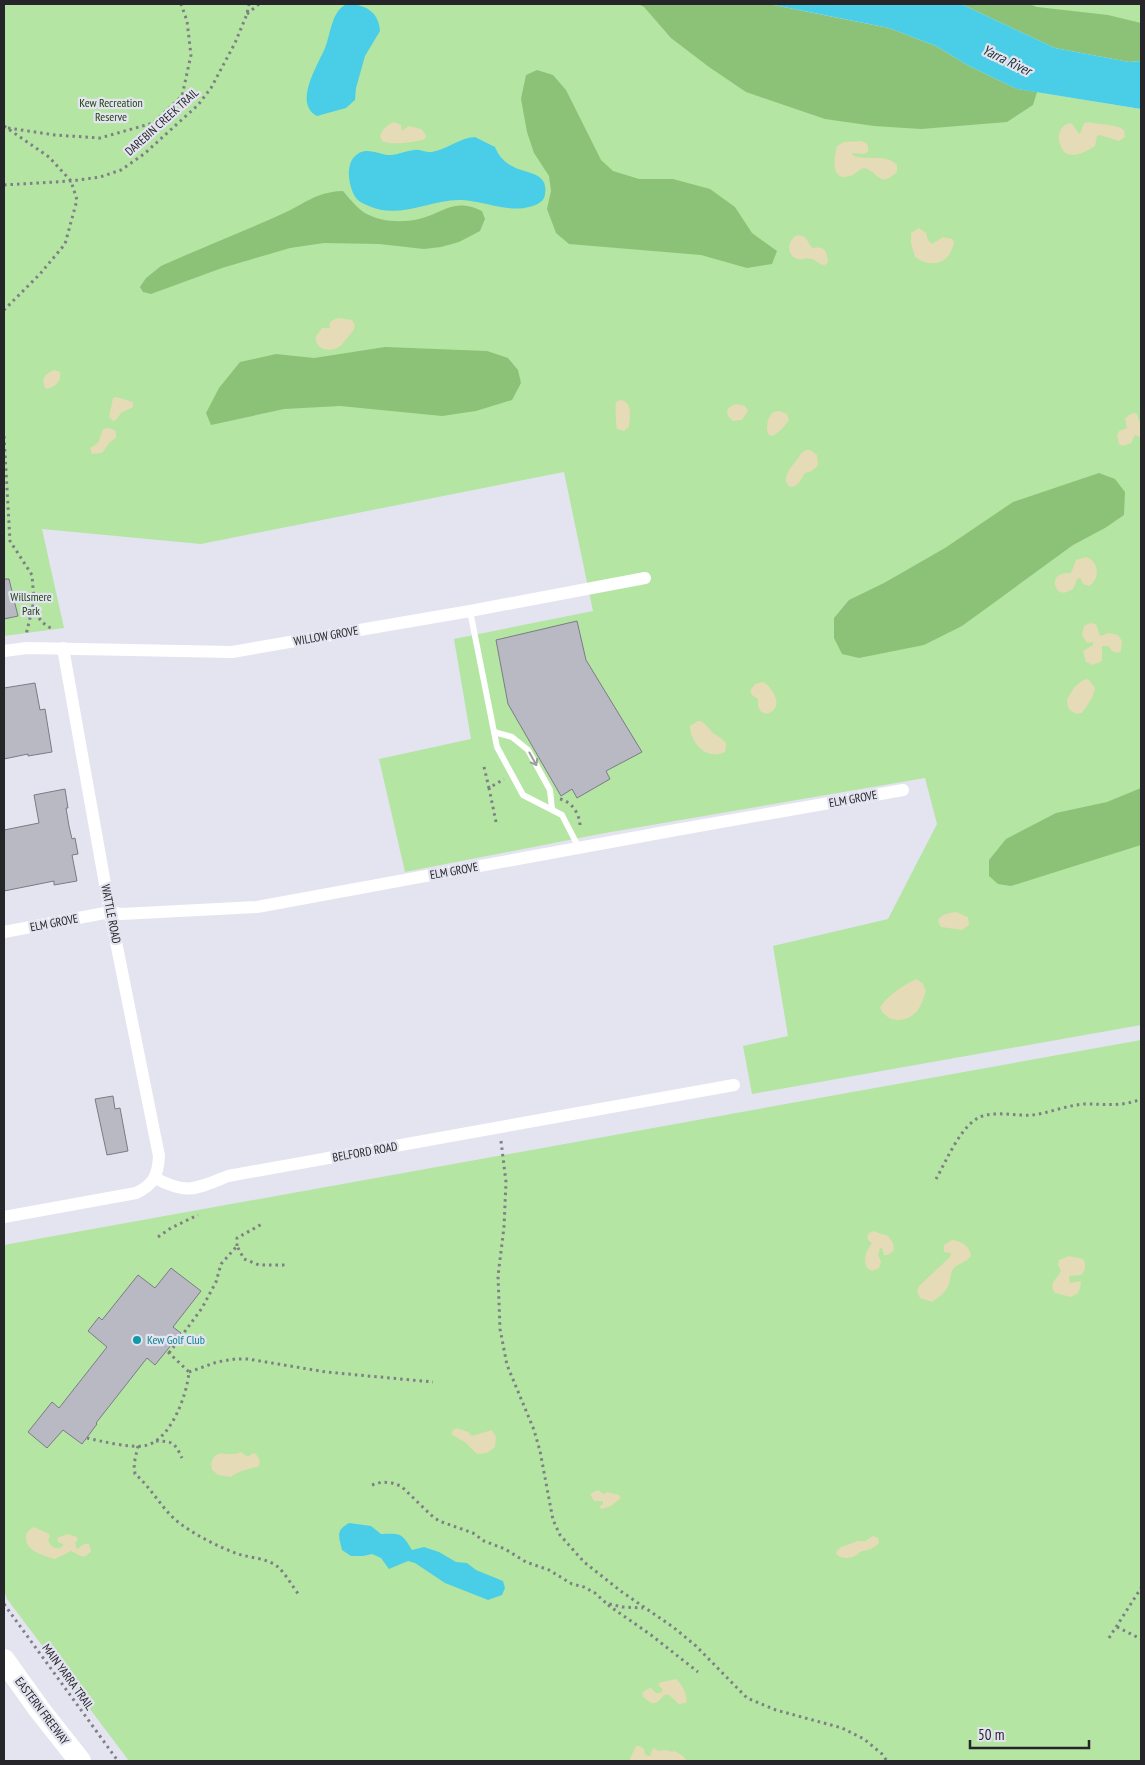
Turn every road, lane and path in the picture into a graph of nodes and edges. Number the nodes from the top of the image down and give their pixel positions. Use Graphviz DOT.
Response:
graph roads {
  1 [pos="181,4"];
  2 [pos="249,4"];
  3 [pos="259,4"];
  4 [pos="246,14"];
  5 [pos="6,127"];
  6 [pos="71,181"];
  7 [pos="4,185"];
  8 [pos="4,310"];
  9 [pos="4,436"];
  10 [pos="645,578"];
  11 [pos="32,608"];
  12 [pos="470,611"];
  13 [pos="54,629"];
  14 [pos="27,648"];
  15 [pos="63,648"];
  16 [pos="4,651"];
  17 [pos="494,732"];
  18 [pos="484,767"];
  19 [pos="489,788"];
  20 [pos="903,790"];
  21 [pos="552,809"];
  22 [pos="579,848"];
  23 [pos="110,912"];
  24 [pos="4,932"];
  25 [pos="734,1085"];
  26 [pos="1141,1099"];
  27 [pos="499,1128"];
  28 [pos="154,1178"];
  29 [pos="936,1179"];
  30 [pos="198,1215"];
  31 [pos="4,1217"];
  32 [pos="262,1224"];
  33 [pos="158,1237"];
  34 [pos="237,1246"];
  35 [pos="287,1265"];
  36 [pos="189,1372"];
  37 [pos="433,1382"];
  38 [pos="86,1438"];
  39 [pos="155,1441"];
  40 [pos="138,1446"];
  41 [pos="182,1458"];
  42 [pos="372,1485"];
  43 [pos="1141,1588"];
  44 [pos="299,1594"];
  45 [pos="606,1603"];
  46 [pos="4,1604"];
  47 [pos="644,1608"];
  48 [pos="1117,1626"];
  49 [pos="1109,1638"];
  50 [pos="1141,1640"];
  51 [pos="4,1660"];
  52 [pos="698,1672"];
  53 [pos="80,1761"];
  54 [pos="118,1761"];
  55 [pos="887,1761"];
  1 -- 5 [label="path"];
  2 -- 4 [label="path, DAREBIN CREEK TRAIL"];
  3 -- 4 [label="path"];
  4 -- 6 [label="path, DAREBIN CREEK TRAIL"];
  5 -- 6 [label="path"];
  6 -- 7 [label="path, DAREBIN CREEK TRAIL"];
  6 -- 8 [label="path"];
  9 -- 11 [label="path"];
  10 -- 12 [label="street, WILLOW GROVE"];
  11 -- 13 [label="path"];
  11 -- 14 [label="path"];
  12 -- 15 [label="street, WILLOW GROVE"];
  12 -- 17 [label="lane"];
  14 -- 15 [label="street, WILLOW GROVE"];
  14 -- 16 [label="street, WILLOW GROVE"];
  15 -- 23 [label="street, WATTLE ROAD"];
  17 -- 21 [label="lane"];
  17 -- 21 [label="lane, one-way"];
  18 -- 19 [label="path"];
  20 -- 22 [label="street, ELM GROVE"];
  21 -- 22 [label="lane"];
  22 -- 23 [label="street, ELM GROVE"];
  23 -- 24 [label="street, ELM GROVE"];
  23 -- 28 [label="street, WATTLE ROAD"];
  25 -- 27 [label="street, BELFORD ROAD"];
  26 -- 29 [label="path"];
  27 -- 28 [label="street, BELFORD ROAD"];
  27 -- 47 [label="path"];
  28 -- 31 [label="street"];
  30 -- 33 [label="path"];
  32 -- 34 [label="path"];
  34 -- 35 [label="path"];
  34 -- 36 [label="path"];
  36 -- 37 [label="path"];
  36 -- 39 [label="path"];
  38 -- 40 [label="path"];
  39 -- 40 [label="path"];
  39 -- 41 [label="path"];
  40 -- 44 [label="path"];
  42 -- 45 [label="path"];
  43 -- 48 [label="path"];
  45 -- 47 [label="path"];
  45 -- 52 [label="path"];
  46 -- 54 [label="path, MAIN YARRA TRAIL"];
  47 -- 55 [label="path"];
  48 -- 49 [label="path"];
  48 -- 50 [label="path"];
  51 -- 53 [label="highway, EASTERN FREEWAY"];
}
